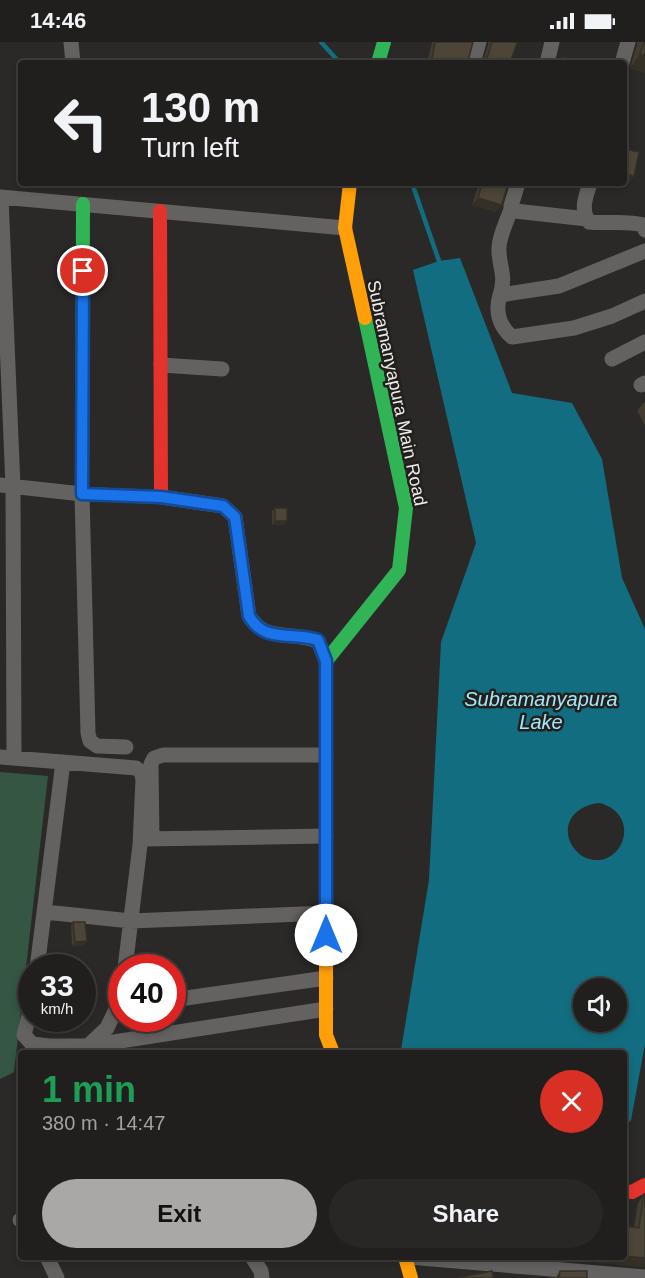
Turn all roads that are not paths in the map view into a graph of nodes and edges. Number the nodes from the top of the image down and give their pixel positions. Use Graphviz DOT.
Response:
graph roads {
  1 [pos="71,42"];
  2 [pos="478,42"];
  3 [pos="552,42"];
  4 [pos="628,42"];
  5 [pos="384,43"];
  6 [pos="73,60"];
  7 [pos="379,60"];
  8 [pos="474,60"];
  9 [pos="549,60"];
  10 [pos="623,60"];
  11 [pos="350,186"];
  12 [pos="517,186"];
  13 [pos="589,186"];
  14 [pos="1,197"];
  15 [pos="83,204"];
  16 [pos="512,209"];
  17 [pos="160,211"];
  18 [pos="587,219"];
  19 [pos="345,228"];
  20 [pos="645,230"];
  21 [pos="645,251"];
  22 [pos="500,295"];
  23 [pos="645,301"];
  24 [pos="645,342"];
  25 [pos="612,359"];
  26 [pos="161,365"];
  27 [pos="222,369"];
  28 [pos="6,486"];
  29 [pos="82,494"];
  30 [pos="161,497"];
  31 [pos="326,661"];
  32 [pos="126,747"];
  33 [pos="326,755"];
  34 [pos="7,758"];
  35 [pos="63,762"];
  36 [pos="326,836"];
  37 [pos="146,839"];
  38 [pos="45,912"];
  39 [pos="326,913"];
  40 [pos="130,921"];
  41 [pos="39,954"];
  42 [pos="126,954"];
  43 [pos="326,978"];
  44 [pos="186,998"];
  45 [pos="326,1009"];
  46 [pos="108,1026"];
  47 [pos="25,1032"];
  48 [pos="88,1046"];
  49 [pos="332,1050"];
  50 [pos="645,1185"];
  51 [pos="627,1191"];
  52 [pos="48,1260"];
  53 [pos="254,1260"];
  54 [pos="408,1260"];
  55 [pos="443,1260"];
  56 [pos="645,1277"];
  57 [pos="57,1278"];
  58 [pos="262,1278"];
  59 [pos="411,1278"];
  1 -- 6 [label="street"];
  2 -- 8 [label="street"];
  3 -- 9 [label="street"];
  4 -- 10 [label="street"];
  5 -- 7 [label="street"];
  11 -- 19 [label="street, Subramanyapura Main Road"];
  12 -- 16 [label="street"];
  13 -- 18 [label="street"];
  14 -- 15 [label="street"];
  14 -- 28 [label="street"];
  15 -- 17 [label="street"];
  15 -- 29 [label="street"];
  16 -- 18 [label="street"];
  16 -- 22 [label="street"];
  17 -- 19 [label="street"];
  17 -- 26 [label="street"];
  18 -- 20 [label="street"];
  19 -- 31 [label="street, Subramanyapura Main Road"];
  21 -- 22 [label="street"];
  22 -- 23 [label="street"];
  24 -- 25 [label="street"];
  26 -- 27 [label="street"];
  26 -- 30 [label="street"];
  28 -- 29 [label="street"];
  28 -- 34 [label="street"];
  29 -- 30 [label="street"];
  29 -- 32 [label="street"];
  30 -- 31 [label="street"];
  31 -- 33 [label="street"];
  33 -- 36 [label="street"];
  33 -- 37 [label="street"];
  34 -- 35 [label="street"];
  35 -- 37 [label="street"];
  35 -- 38 [label="street"];
  36 -- 37 [label="street"];
  36 -- 39 [label="street"];
  37 -- 40 [label="street"];
  38 -- 40 [label="street"];
  38 -- 41 [label="street"];
  39 -- 40 [label="street"];
  39 -- 43 [label="street"];
  40 -- 42 [label="street"];
  43 -- 44 [label="street"];
  43 -- 45 [label="street"];
  45 -- 48 [label="street"];
  45 -- 49 [label="street"];
  46 -- 48 [label="street"];
  47 -- 48 [label="street"];
  50 -- 51 [label="street"];
  52 -- 57 [label="street"];
  53 -- 58 [label="street"];
  54 -- 59 [label="street"];
  55 -- 56 [label="street"];
}
